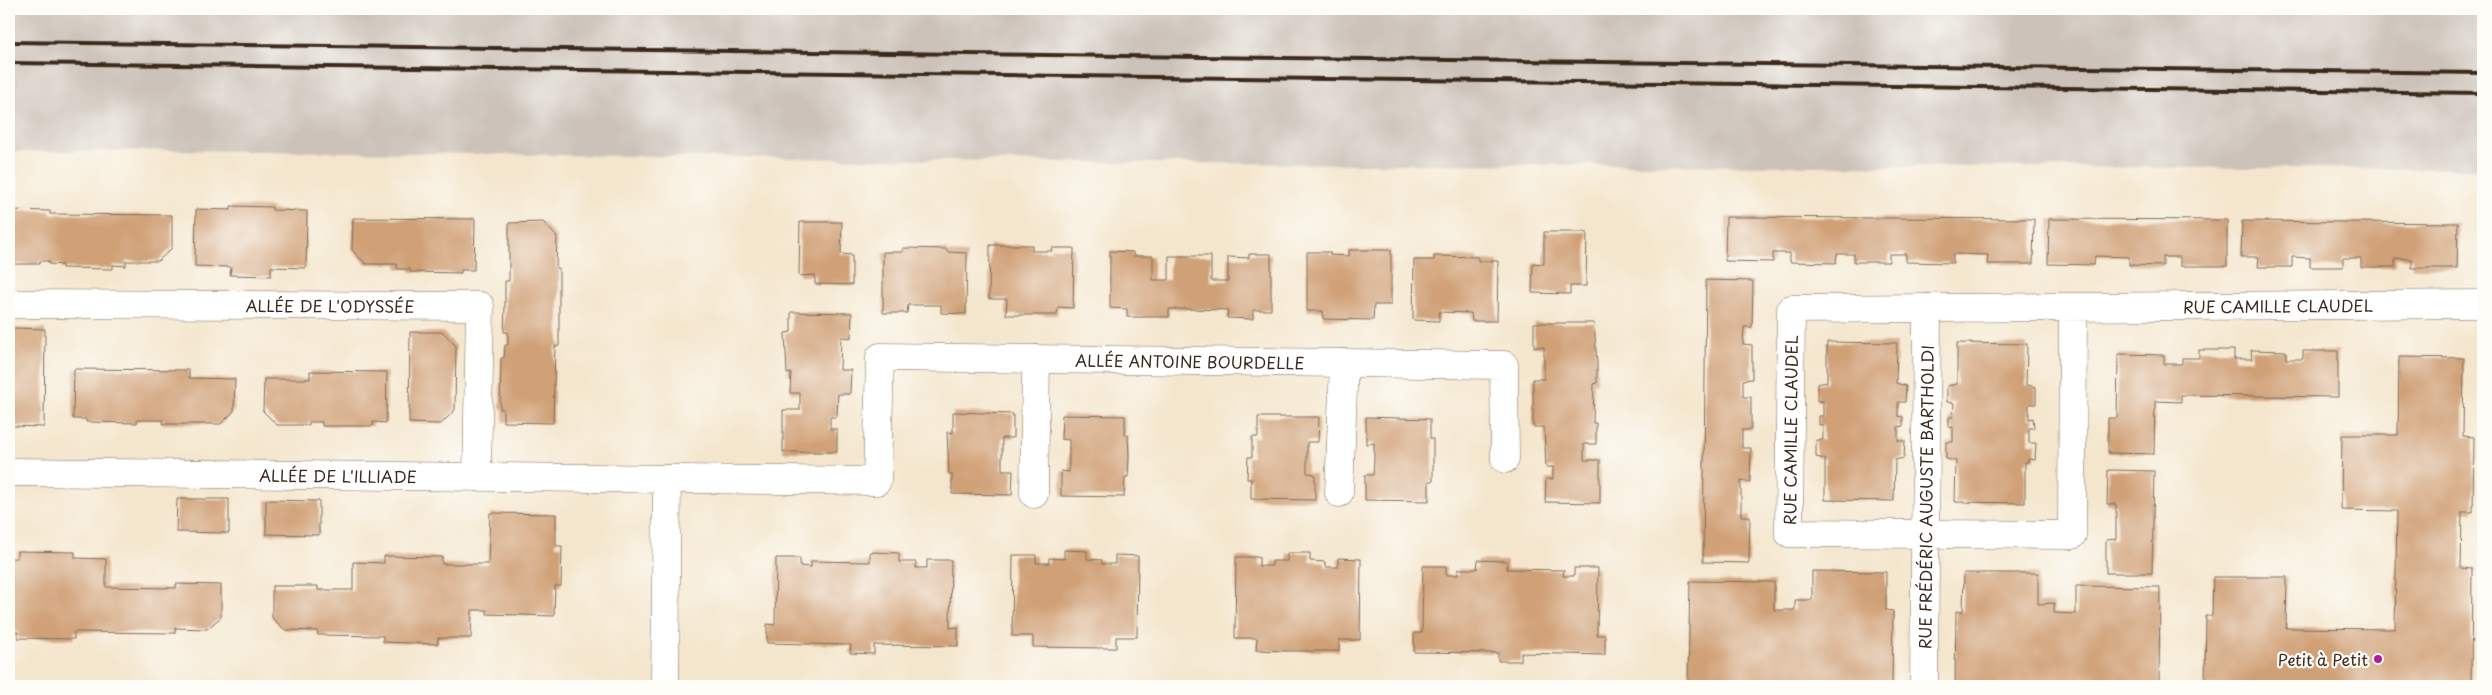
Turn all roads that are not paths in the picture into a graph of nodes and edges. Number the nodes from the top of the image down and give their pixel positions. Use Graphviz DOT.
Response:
graph roads {
  1 [pos="9,304"];
  2 [pos="2483,304"];
  3 [pos="2073,307"];
  4 [pos="1927,308"];
  5 [pos="1036,359"];
  6 [pos="1344,363"];
  7 [pos="1505,459"];
  8 [pos="9,472"];
  9 [pos="477,477"];
  10 [pos="667,479"];
  11 [pos="1339,493"];
  12 [pos="1034,494"];
  13 [pos="1925,534"];
  14 [pos="665,686"];
  15 [pos="1924,686"];
  1 -- 9 [label="street, ALLÉE DE L'ODYSSÉE"];
  2 -- 3 [label="street, RUE CAMILLE CLAUDEL"];
  3 -- 4 [label="street, RUE CAMILLE CLAUDEL"];
  3 -- 13 [label="street, RUE CAMILLE CLAUDEL"];
  4 -- 13 [label="street, RUE FRÉDÉRIC AUGUSTE BARTHOLDI"];
  4 -- 13 [label="street, RUE CAMILLE CLAUDEL"];
  5 -- 6 [label="street, ALLÉE ANTOINE BOURDELLE"];
  5 -- 10 [label="street, ALLÉE ANTOINE BOURDELLE"];
  5 -- 12 [label="street"];
  6 -- 7 [label="street, ALLÉE ANTOINE BOURDELLE"];
  6 -- 11 [label="street"];
  8 -- 9 [label="street, ALLÉE DE L'ILLIADE"];
  9 -- 10 [label="street, ALLÉE DE L'ILLIADE"];
  10 -- 14 [label="street"];
  13 -- 15 [label="street, RUE FRÉDÉRIC AUGUSTE BARTHOLDI"];
}
